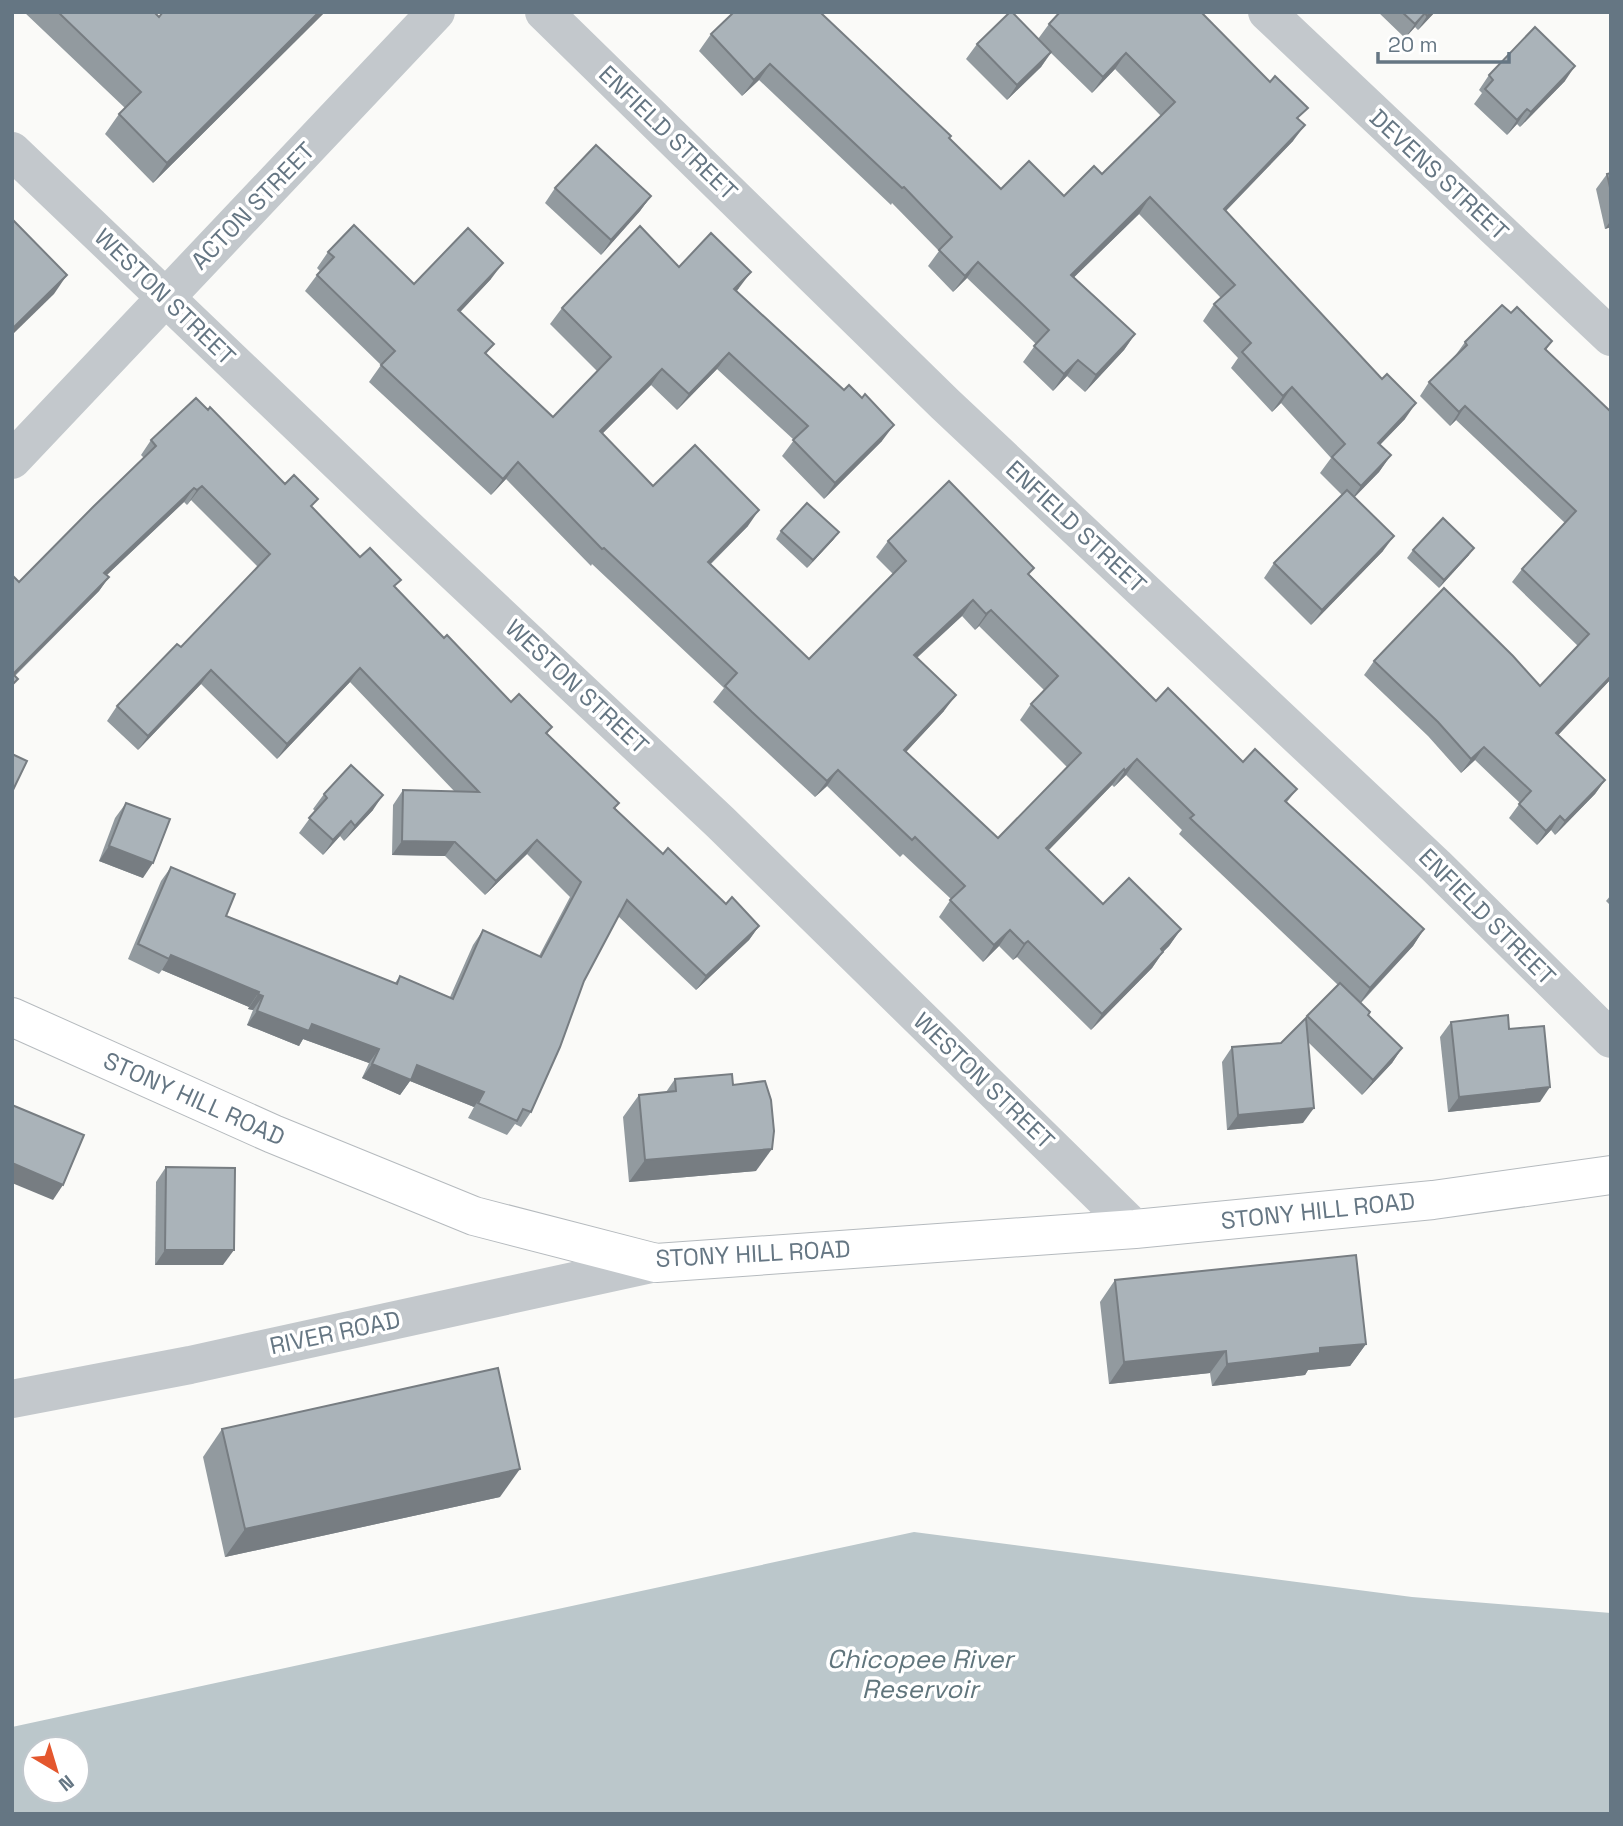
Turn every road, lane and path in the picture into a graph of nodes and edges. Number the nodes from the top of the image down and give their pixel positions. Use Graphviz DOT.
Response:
graph roads {
  1 [pos="436,12"];
  2 [pos="544,12"];
  3 [pos="1267,12"];
  4 [pos="12,151"];
  5 [pos="166,297"];
  6 [pos="1611,337"];
  7 [pos="12,460"];
  8 [pos="12,1017"];
  9 [pos="1611,1040"];
  10 [pos="1611,1175"];
  11 [pos="1135,1229"];
  12 [pos="656,1263"];
  13 [pos="12,1399"];
  1 -- 5 [label="street, ACTON STREET"];
  2 -- 9 [label="street, ENFIELD STREET"];
  3 -- 6 [label="street, DEVENS STREET"];
  4 -- 5 [label="street, WESTON STREET"];
  5 -- 7 [label="street, ACTON STREET"];
  5 -- 11 [label="street, WESTON STREET"];
  8 -- 12 [label="main road, STONY HILL ROAD"];
  10 -- 11 [label="main road, STONY HILL ROAD"];
  11 -- 12 [label="main road, STONY HILL ROAD"];
  12 -- 13 [label="street, RIVER ROAD"];
}
